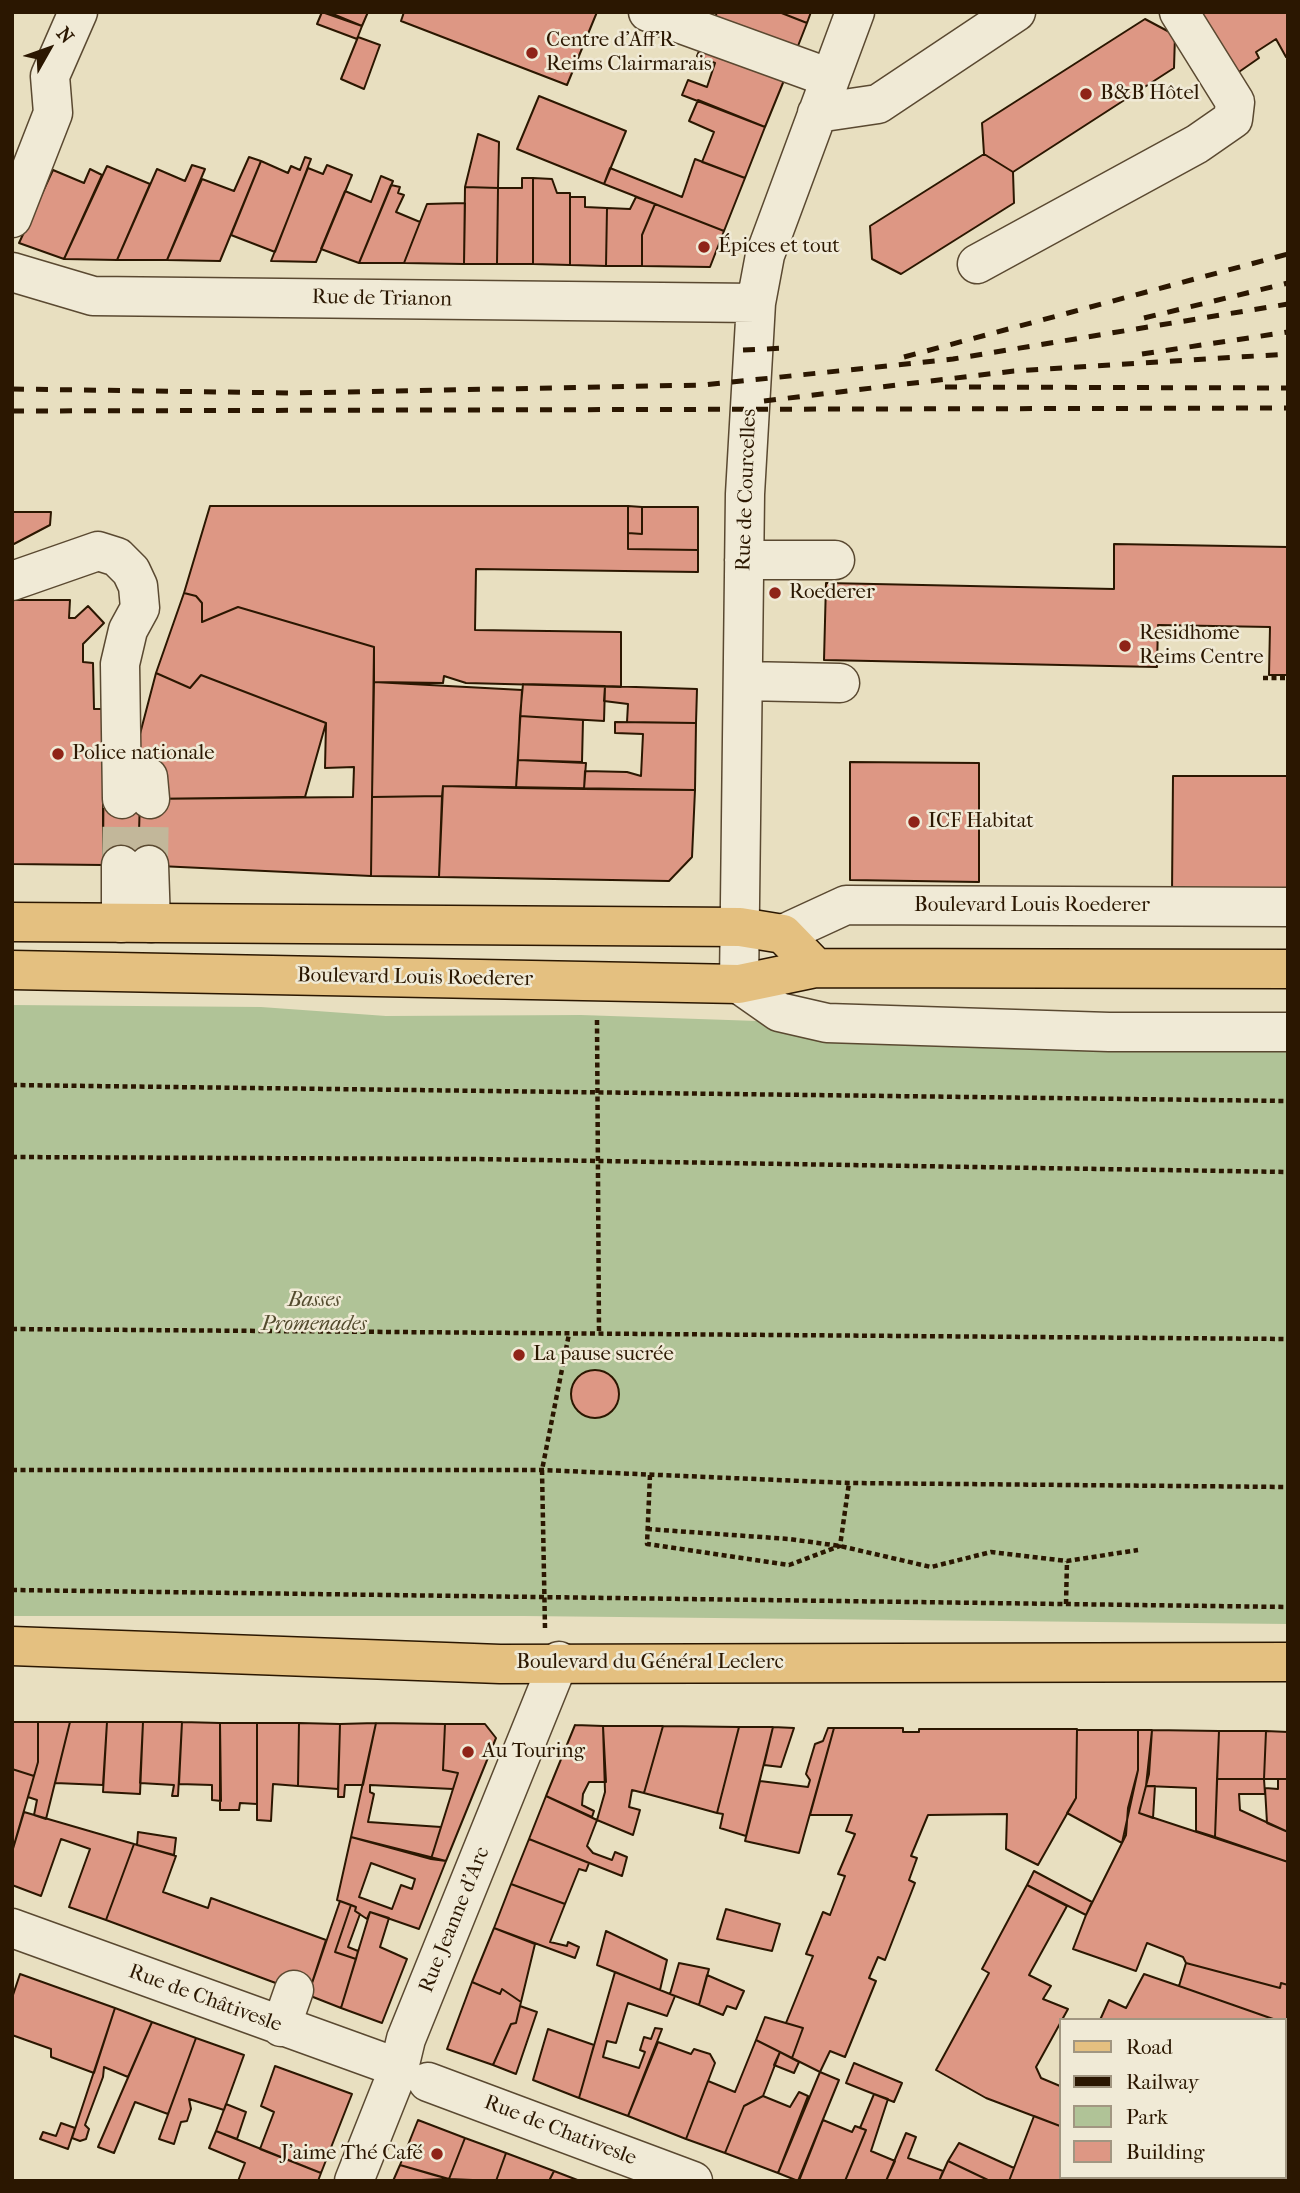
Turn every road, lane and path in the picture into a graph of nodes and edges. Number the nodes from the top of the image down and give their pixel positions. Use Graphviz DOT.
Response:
graph roads {
  1 [pos="78,12"];
  2 [pos="648,12"];
  3 [pos="855,12"];
  4 [pos="1016,12"];
  5 [pos="1179,12"];
  6 [pos="830,78"];
  7 [pos="817,113"];
  8 [pos="12,218"];
  9 [pos="977,264"];
  10 [pos="12,272"];
  11 [pos="756,303"];
  12 [pos="744,560"];
  13 [pos="835,560"];
  14 [pos="12,581"];
  15 [pos="1263,678"];
  16 [pos="1288,678"];
  17 [pos="743,681"];
  18 [pos="840,683"];
  19 [pos="140,792"];
  20 [pos="135,865"];
  21 [pos="1288,907"];
  22 [pos="12,922"];
  23 [pos="136,923"];
  24 [pos="740,927"];
  25 [pos="783,934"];
  26 [pos="816,968"];
  27 [pos="1288,969"];
  28 [pos="12,970"];
  29 [pos="597,981"];
  30 [pos="739,984"];
  31 [pos="1288,1032"];
  32 [pos="12,1085"];
  33 [pos="598,1093"];
  34 [pos="1288,1101"];
  35 [pos="12,1157"];
  36 [pos="598,1163"];
  37 [pos="1288,1172"];
  38 [pos="12,1329"];
  39 [pos="569,1334"];
  40 [pos="599,1334"];
  41 [pos="1288,1339"];
  42 [pos="542,1469"];
  43 [pos="12,1470"];
  44 [pos="650,1474"];
  45 [pos="849,1483"];
  46 [pos="1288,1487"];
  47 [pos="647,1529"];
  48 [pos="840,1546"];
  49 [pos="1138,1550"];
  50 [pos="1067,1561"];
  51 [pos="12,1590"];
  52 [pos="544,1597"];
  53 [pos="1066,1604"];
  54 [pos="1288,1607"];
  55 [pos="552,1645"];
  56 [pos="12,1646"];
  57 [pos="1288,1662"];
  58 [pos="12,1928"];
  59 [pos="294,1990"];
  60 [pos="281,2027"];
  61 [pos="413,2075"];
  62 [pos="354,2181"];
  63 [pos="693,2181"];
  1 -- 8 [label="street"];
  2 -- 6 [label="street"];
  3 -- 6 [label="street, Rue de Courcelles"];
  4 -- 7 [label="street"];
  5 -- 9 [label="street"];
  6 -- 7 [label="street, Rue de Courcelles"];
  7 -- 11 [label="street, Rue de Courcelles"];
  10 -- 11 [label="street, Rue de Trianon"];
  11 -- 12 [label="street, Rue de Courcelles"];
  12 -- 13 [label="street"];
  12 -- 17 [label="street, Rue de Courcelles"];
  14 -- 19 [label="street"];
  15 -- 16 [label="path"];
  17 -- 18 [label="street"];
  17 -- 24 [label="street, Rue de Courcelles"];
  20 -- 23 [label="street"];
  21 -- 25 [label="street, Boulevard Louis Roederer"];
  22 -- 23 [label="main road"];
  23 -- 24 [label="main road"];
  24 -- 25 [label="main road"];
  24 -- 30 [label="street, Rue de Courcelles"];
  25 -- 26 [label="main road"];
  26 -- 27 [label="main road, Boulevard Louis Roederer"];
  26 -- 30 [label="main road, Boulevard Louis Roederer"];
  28 -- 29 [label="main road, Boulevard Louis Roederer"];
  29 -- 30 [label="main road, Boulevard Louis Roederer"];
  29 -- 33 [label="path"];
  30 -- 31 [label="street"];
  32 -- 33 [label="path"];
  33 -- 34 [label="path"];
  33 -- 36 [label="path"];
  35 -- 36 [label="path"];
  36 -- 37 [label="path"];
  36 -- 40 [label="path"];
  38 -- 39 [label="path"];
  39 -- 40 [label="path"];
  39 -- 42 [label="path"];
  40 -- 41 [label="path"];
  42 -- 43 [label="path"];
  42 -- 44 [label="path"];
  42 -- 52 [label="path"];
  44 -- 45 [label="path"];
  44 -- 47 [label="path"];
  45 -- 46 [label="path"];
  45 -- 48 [label="path"];
  47 -- 48 [label="path"];
  47 -- 48 [label="path"];
  48 -- 50 [label="path"];
  49 -- 50 [label="path"];
  50 -- 53 [label="path"];
  51 -- 52 [label="path"];
  52 -- 53 [label="path"];
  52 -- 55 [label="path"];
  53 -- 54 [label="path"];
  55 -- 56 [label="main road, Boulevard du Général Leclerc"];
  55 -- 57 [label="main road, Boulevard du Général Leclerc"];
  55 -- 61 [label="street, Rue Jeanne d'Arc"];
  58 -- 60 [label="street, Rue de Châtivesle"];
  59 -- 60 [label="street"];
  60 -- 61 [label="street, Rue de Châtivesle"];
  61 -- 62 [label="street, Rue Jeanne d'Arc"];
  61 -- 63 [label="street, Rue de Chativesle"];
}
